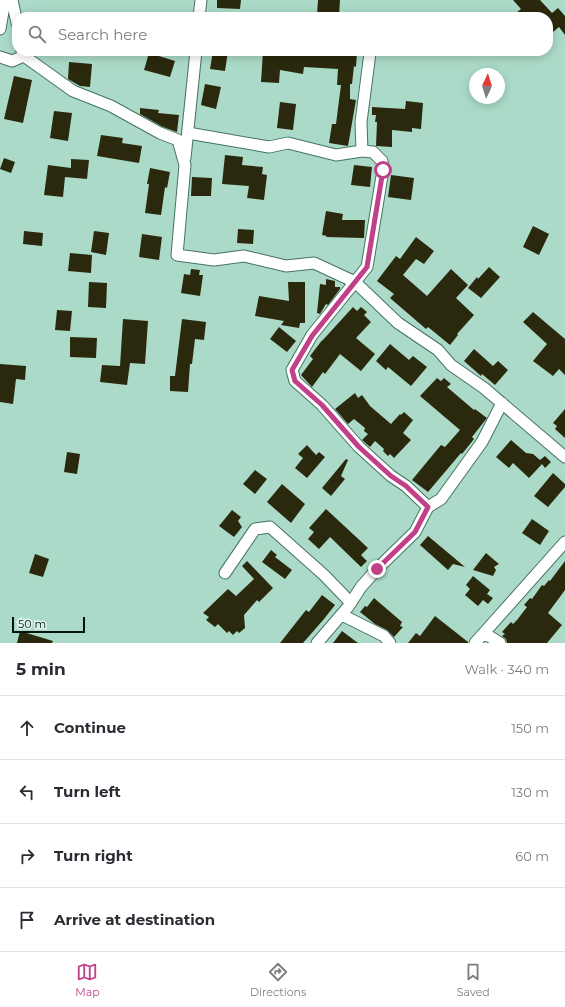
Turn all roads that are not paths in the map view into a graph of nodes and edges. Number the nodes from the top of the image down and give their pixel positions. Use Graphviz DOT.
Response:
graph roads {
  1 [pos="5,0"];
  2 [pos="12,0"];
  3 [pos="202,0"];
  4 [pos="15,12"];
  5 [pos="200,12"];
  6 [pos="0,29"];
  7 [pos="20,56"];
  8 [pos="26,56"];
  9 [pos="196,56"];
  10 [pos="370,56"];
  11 [pos="0,57"];
  12 [pos="188,133"];
  13 [pos="362,151"];
  14 [pos="184,166"];
  15 [pos="356,282"];
  16 [pos="502,403"];
  17 [pos="565,457"];
  18 [pos="428,507"];
  19 [pos="564,544"];
  20 [pos="225,573"];
  21 [pos="351,602"];
  22 [pos="342,615"];
  23 [pos="484,632"];
  24 [pos="317,643"];
  25 [pos="390,643"];
  26 [pos="475,643"];
  27 [pos="500,643"];
  1 -- 6 [label="street"];
  2 -- 4 [label="street"];
  3 -- 5 [label="street"];
  7 -- 11 [label="street"];
  8 -- 14 [label="street"];
  9 -- 12 [label="street"];
  10 -- 13 [label="street"];
  12 -- 13 [label="street"];
  12 -- 14 [label="street"];
  13 -- 15 [label="street"];
  14 -- 15 [label="street"];
  15 -- 16 [label="street"];
  15 -- 18 [label="street"];
  16 -- 17 [label="street"];
  16 -- 18 [label="street"];
  18 -- 21 [label="street"];
  19 -- 23 [label="street"];
  20 -- 21 [label="street"];
  21 -- 22 [label="street"];
  22 -- 24 [label="street"];
  22 -- 25 [label="street"];
  23 -- 26 [label="street"];
  23 -- 27 [label="street"];
}
